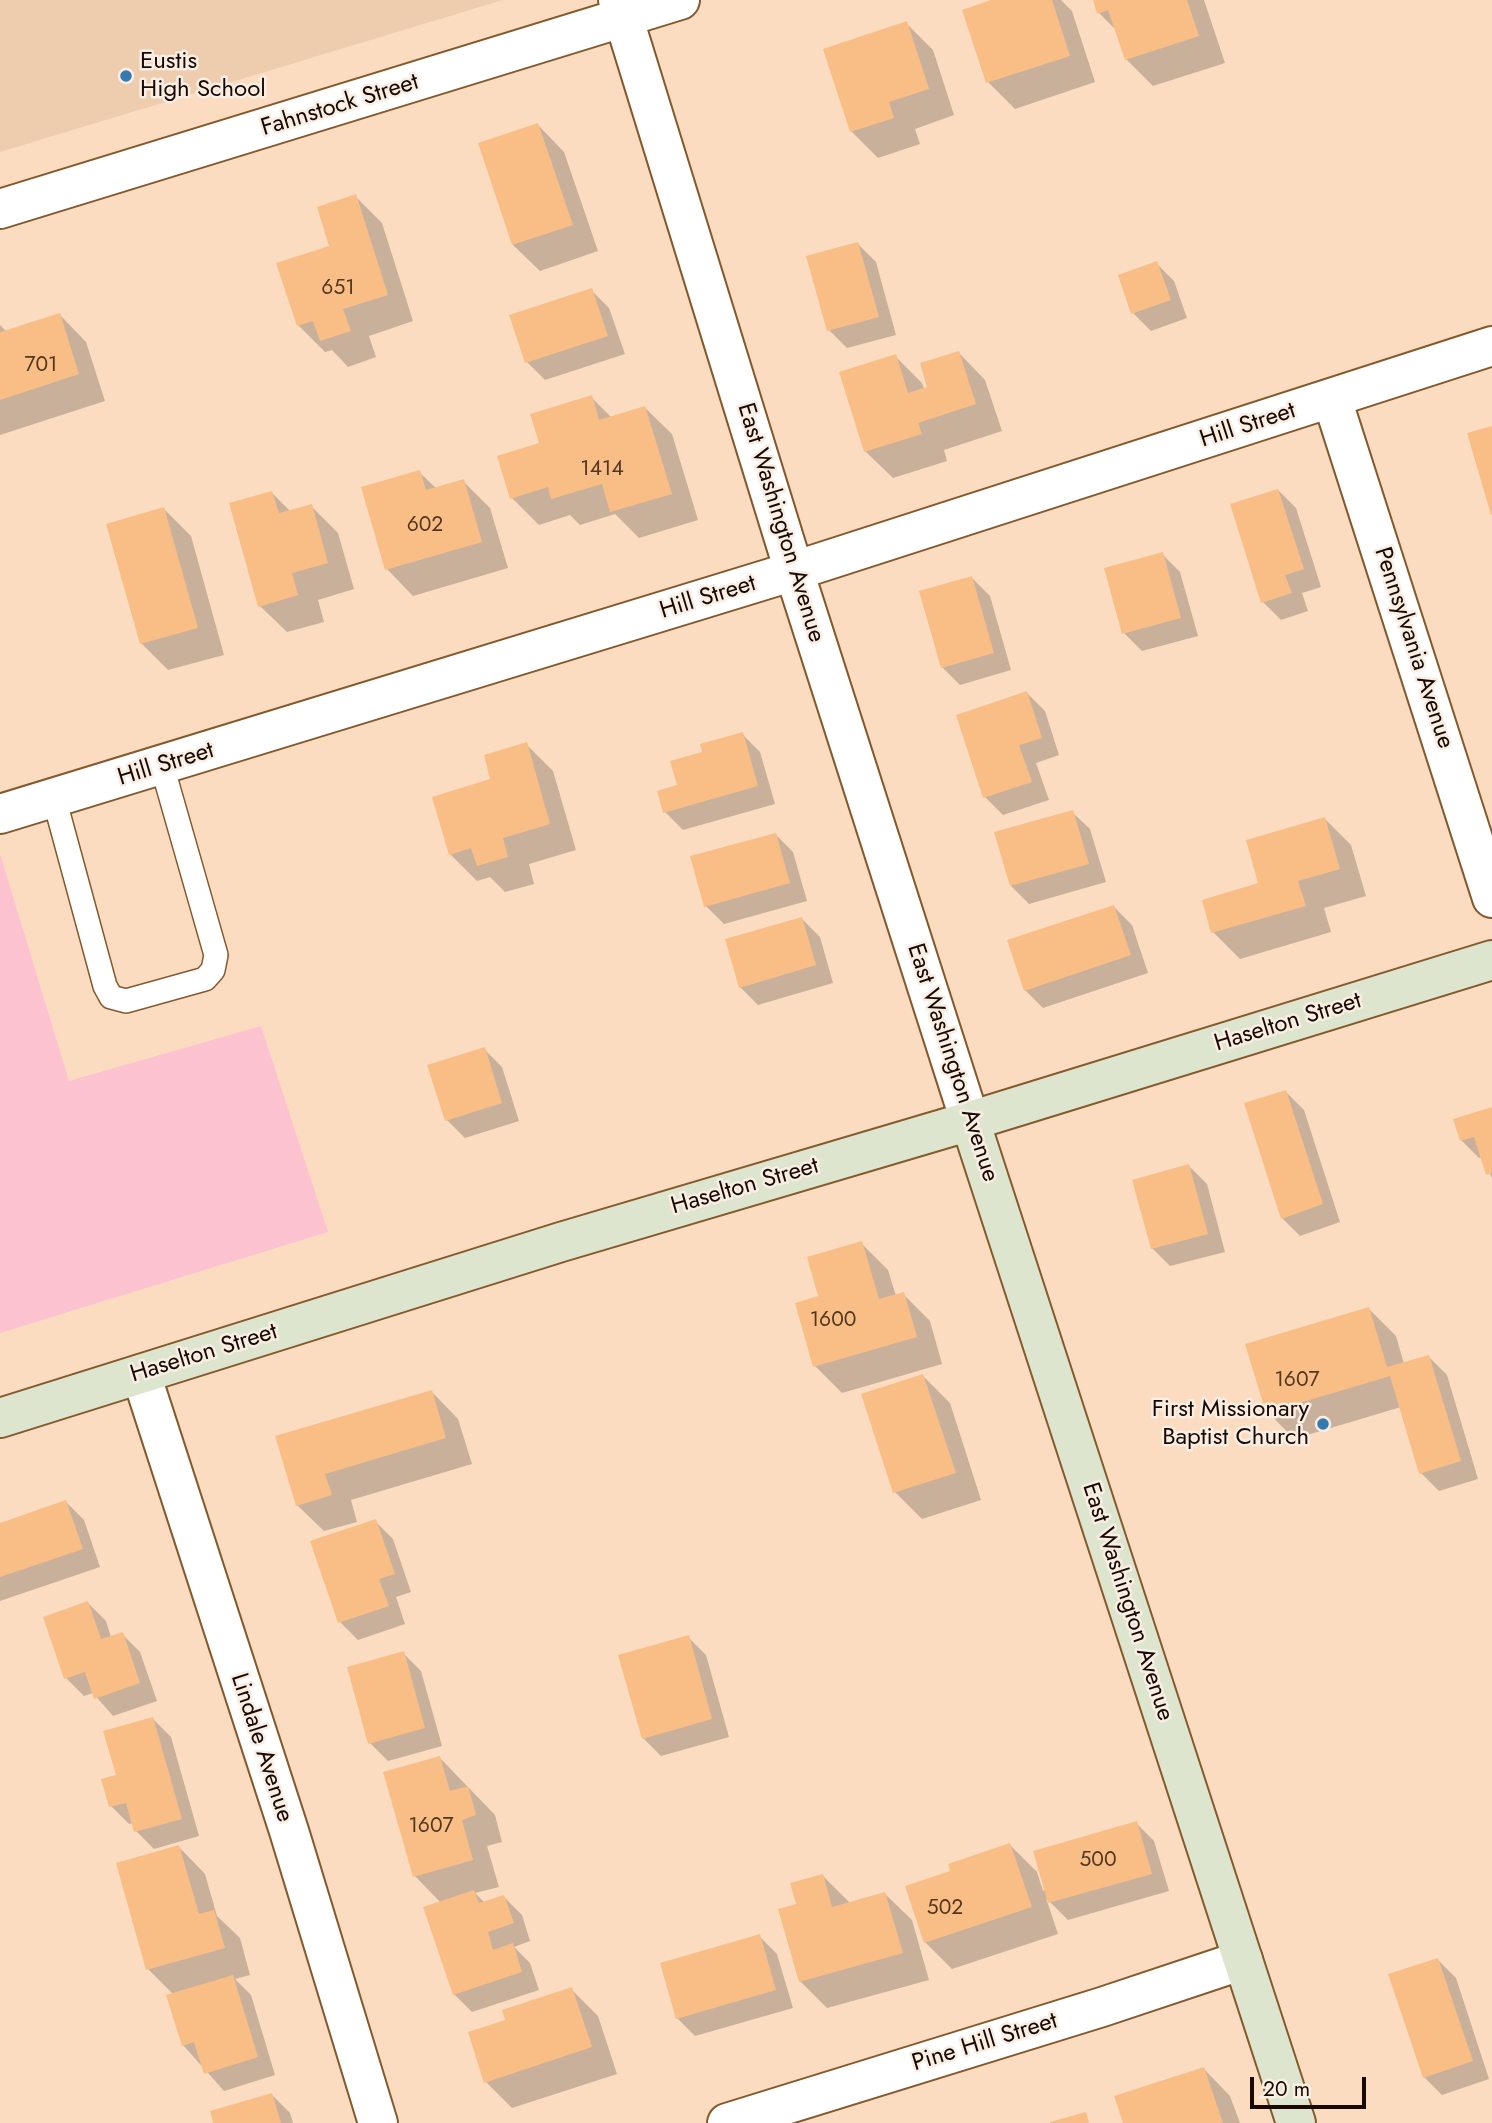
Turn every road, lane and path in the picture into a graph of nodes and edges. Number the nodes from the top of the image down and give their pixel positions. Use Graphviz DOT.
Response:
graph roads {
  1 [pos="680,0"];
  2 [pos="621,9"];
  3 [pos="0,209"];
  4 [pos="1492,346"];
  5 [pos="1332,398"];
  6 [pos="794,571"];
  7 [pos="162,766"];
  8 [pos="54,798"];
  9 [pos="0,814"];
  10 [pos="1492,898"];
  11 [pos="1492,960"];
  12 [pos="970,1121"];
  13 [pos="141,1374"];
  14 [pos="0,1418"];
  15 [pos="1243,1960"];
  16 [pos="378,2123"];
  17 [pos="727,2123"];
  18 [pos="1296,2123"];
  1 -- 2 [label="street, Fahnstock Street"];
  2 -- 3 [label="street, Fahnstock Street"];
  2 -- 6 [label="street, East Washington Avenue"];
  4 -- 5 [label="street, Hill Street"];
  5 -- 6 [label="street, Hill Street"];
  5 -- 10 [label="street, Pennsylvania Avenue"];
  6 -- 7 [label="street, Hill Street"];
  6 -- 12 [label="street, East Washington Avenue"];
  7 -- 8 [label="street, Hill Street"];
  7 -- 8 [label="lane"];
  8 -- 9 [label="street, Hill Street"];
  11 -- 12 [label="street, Haselton Street"];
  12 -- 13 [label="street, Haselton Street"];
  12 -- 15 [label="street, East Washington Avenue"];
  13 -- 14 [label="street, Haselton Street"];
  13 -- 16 [label="street, Lindale Avenue"];
  15 -- 17 [label="street, Pine Hill Street"];
  15 -- 18 [label="street, East Washington Avenue"];
}
